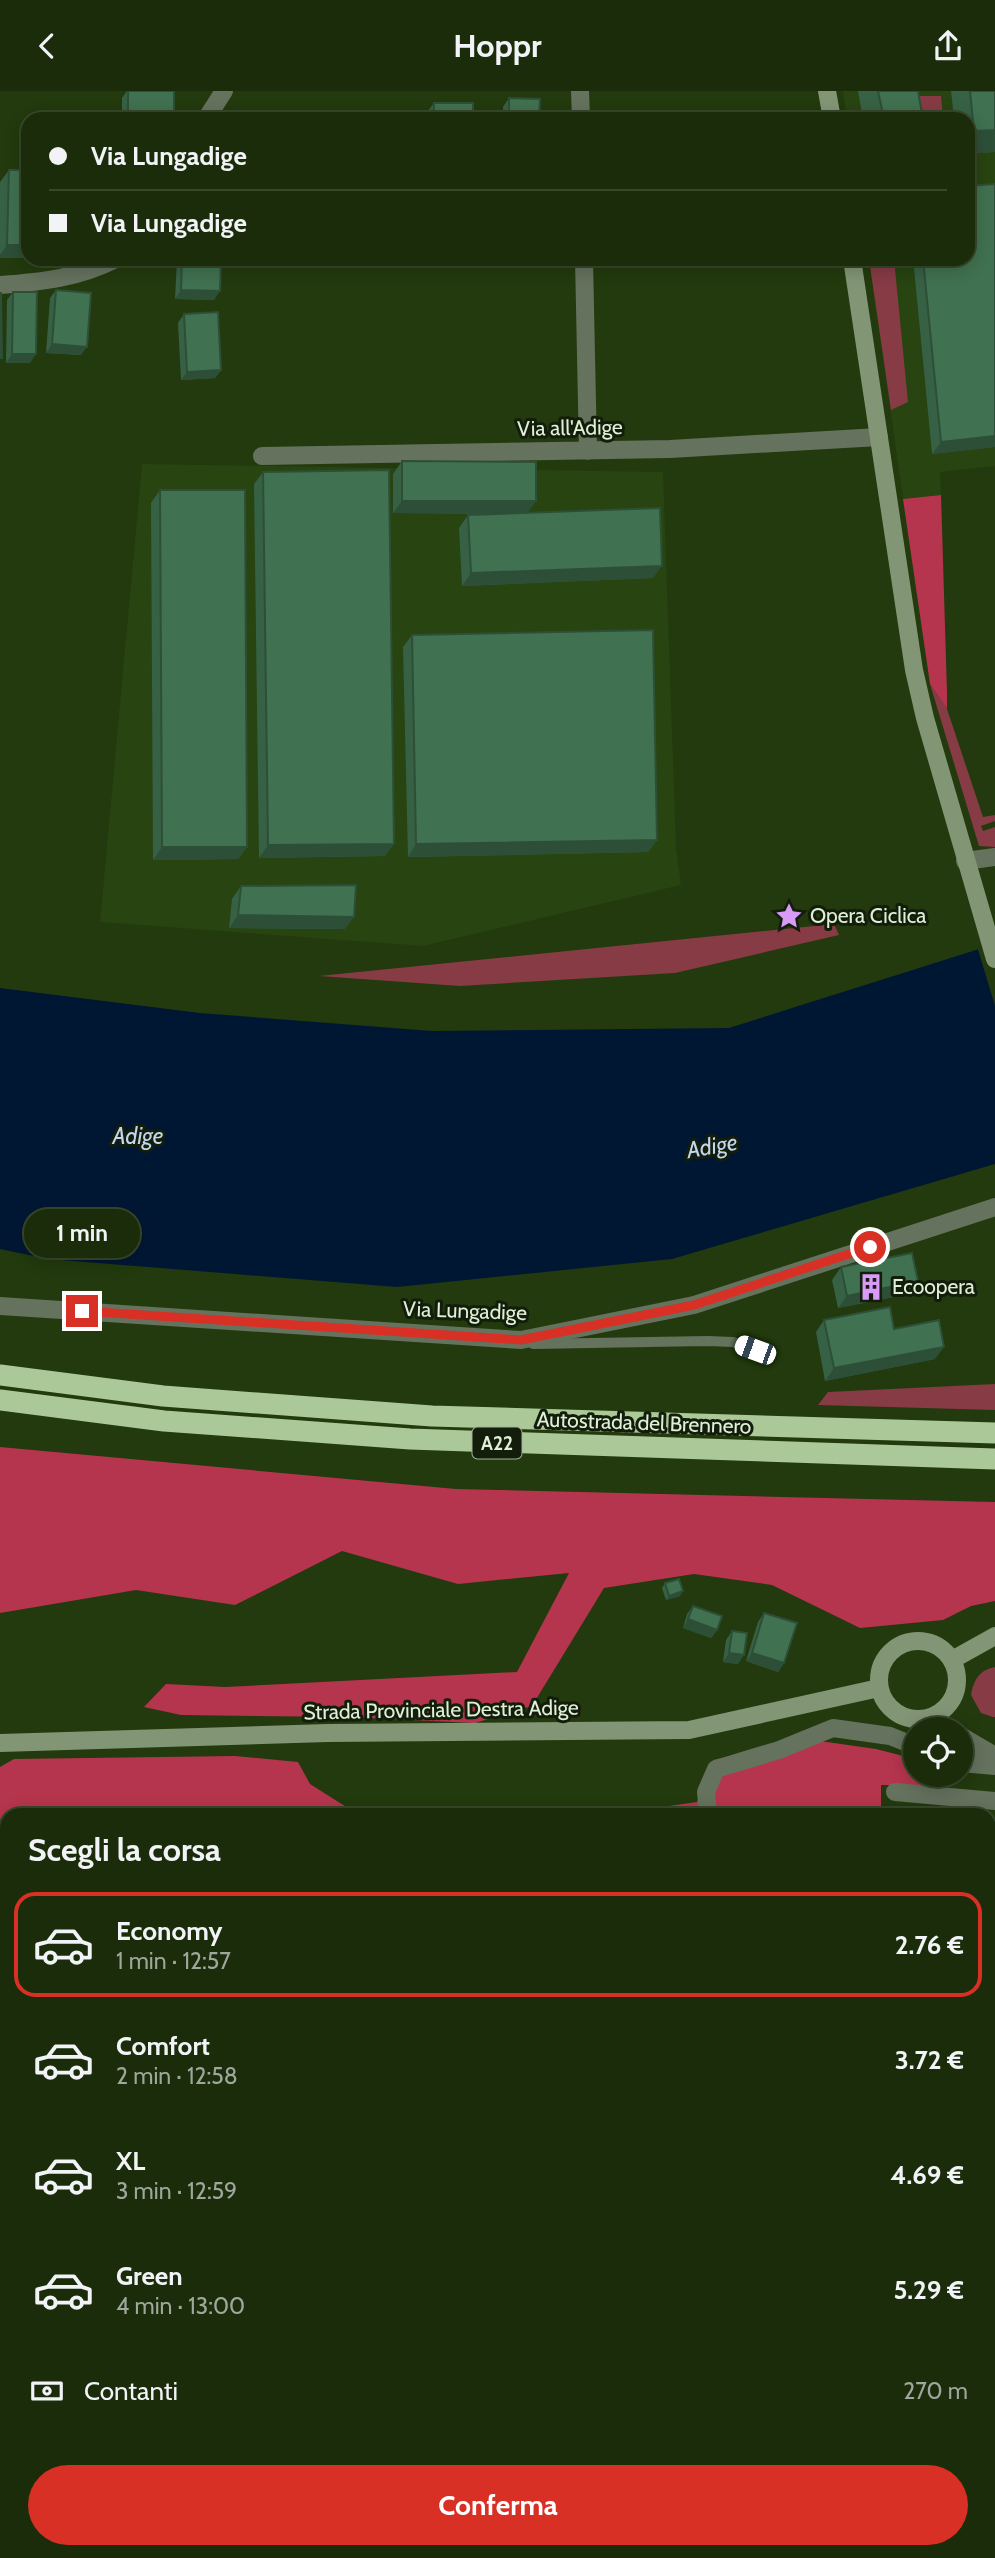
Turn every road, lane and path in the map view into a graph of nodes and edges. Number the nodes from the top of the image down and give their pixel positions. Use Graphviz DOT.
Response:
graph roads {
  1 [pos="223,91"];
  2 [pos="580,91"];
  3 [pos="827,91"];
  4 [pos="210,112"];
  5 [pos="581,112"];
  6 [pos="831,112"];
  7 [pos="102,266"];
  8 [pos="584,266"];
  9 [pos="853,266"];
  10 [pos="0,285"];
  11 [pos="879,437"];
  12 [pos="587,451"];
  13 [pos="262,456"];
  14 [pos="995,857"];
  15 [pos="967,868"];
  16 [pos="995,959"];
  17 [pos="995,1207"];
  18 [pos="0,1305"];
  19 [pos="521,1340"];
  20 [pos="755,1350"];
  21 [pos="0,1375"];
  22 [pos="0,1400"];
  23 [pos="995,1433"];
  24 [pos="995,1459"];
  25 [pos="995,1636"];
  26 [pos="952,1660"];
  27 [pos="879,1688"];
  28 [pos="904,1717"];
  29 [pos="934,1717"];
  30 [pos="903,1741"];
  31 [pos="0,1743"];
  32 [pos="973,1744"];
  33 [pos="995,1756"];
  34 [pos="973,1764"];
  35 [pos="995,1766"];
  36 [pos="895,1792"];
  37 [pos="995,1801"];
  38 [pos="707,1808"];
  1 -- 4 [label="street"];
  2 -- 5 [label="street"];
  3 -- 6 [label="main road"];
  7 -- 10 [label="street"];
  8 -- 12 [label="street"];
  9 -- 11 [label="main road"];
  11 -- 12 [label="street, Via all'Adige"];
  11 -- 15 [label="main road"];
  12 -- 13 [label="street, Via all'Adige"];
  14 -- 15 [label="street"];
  15 -- 16 [label="main road"];
  17 -- 19 [label="street, Via Lungadige"];
  18 -- 19 [label="street, Via Lungadige"];
  19 -- 20 [label="lane"];
  21 -- 23 [label="highway, Autostrada del Brennero / A22"];
  22 -- 24 [label="highway, Autostrada del Brennero / A22"];
  25 -- 26 [label="main road"];
  26 -- 27 [label="main road"];
  26 -- 29 [label="main road"];
  27 -- 28 [label="main road"];
  27 -- 31 [label="main road, Strada Provinciale Destra Adige"];
  30 -- 38 [label="street"];
  32 -- 33 [label="street"];
  34 -- 35 [label="street"];
  36 -- 37 [label="street"];
}
